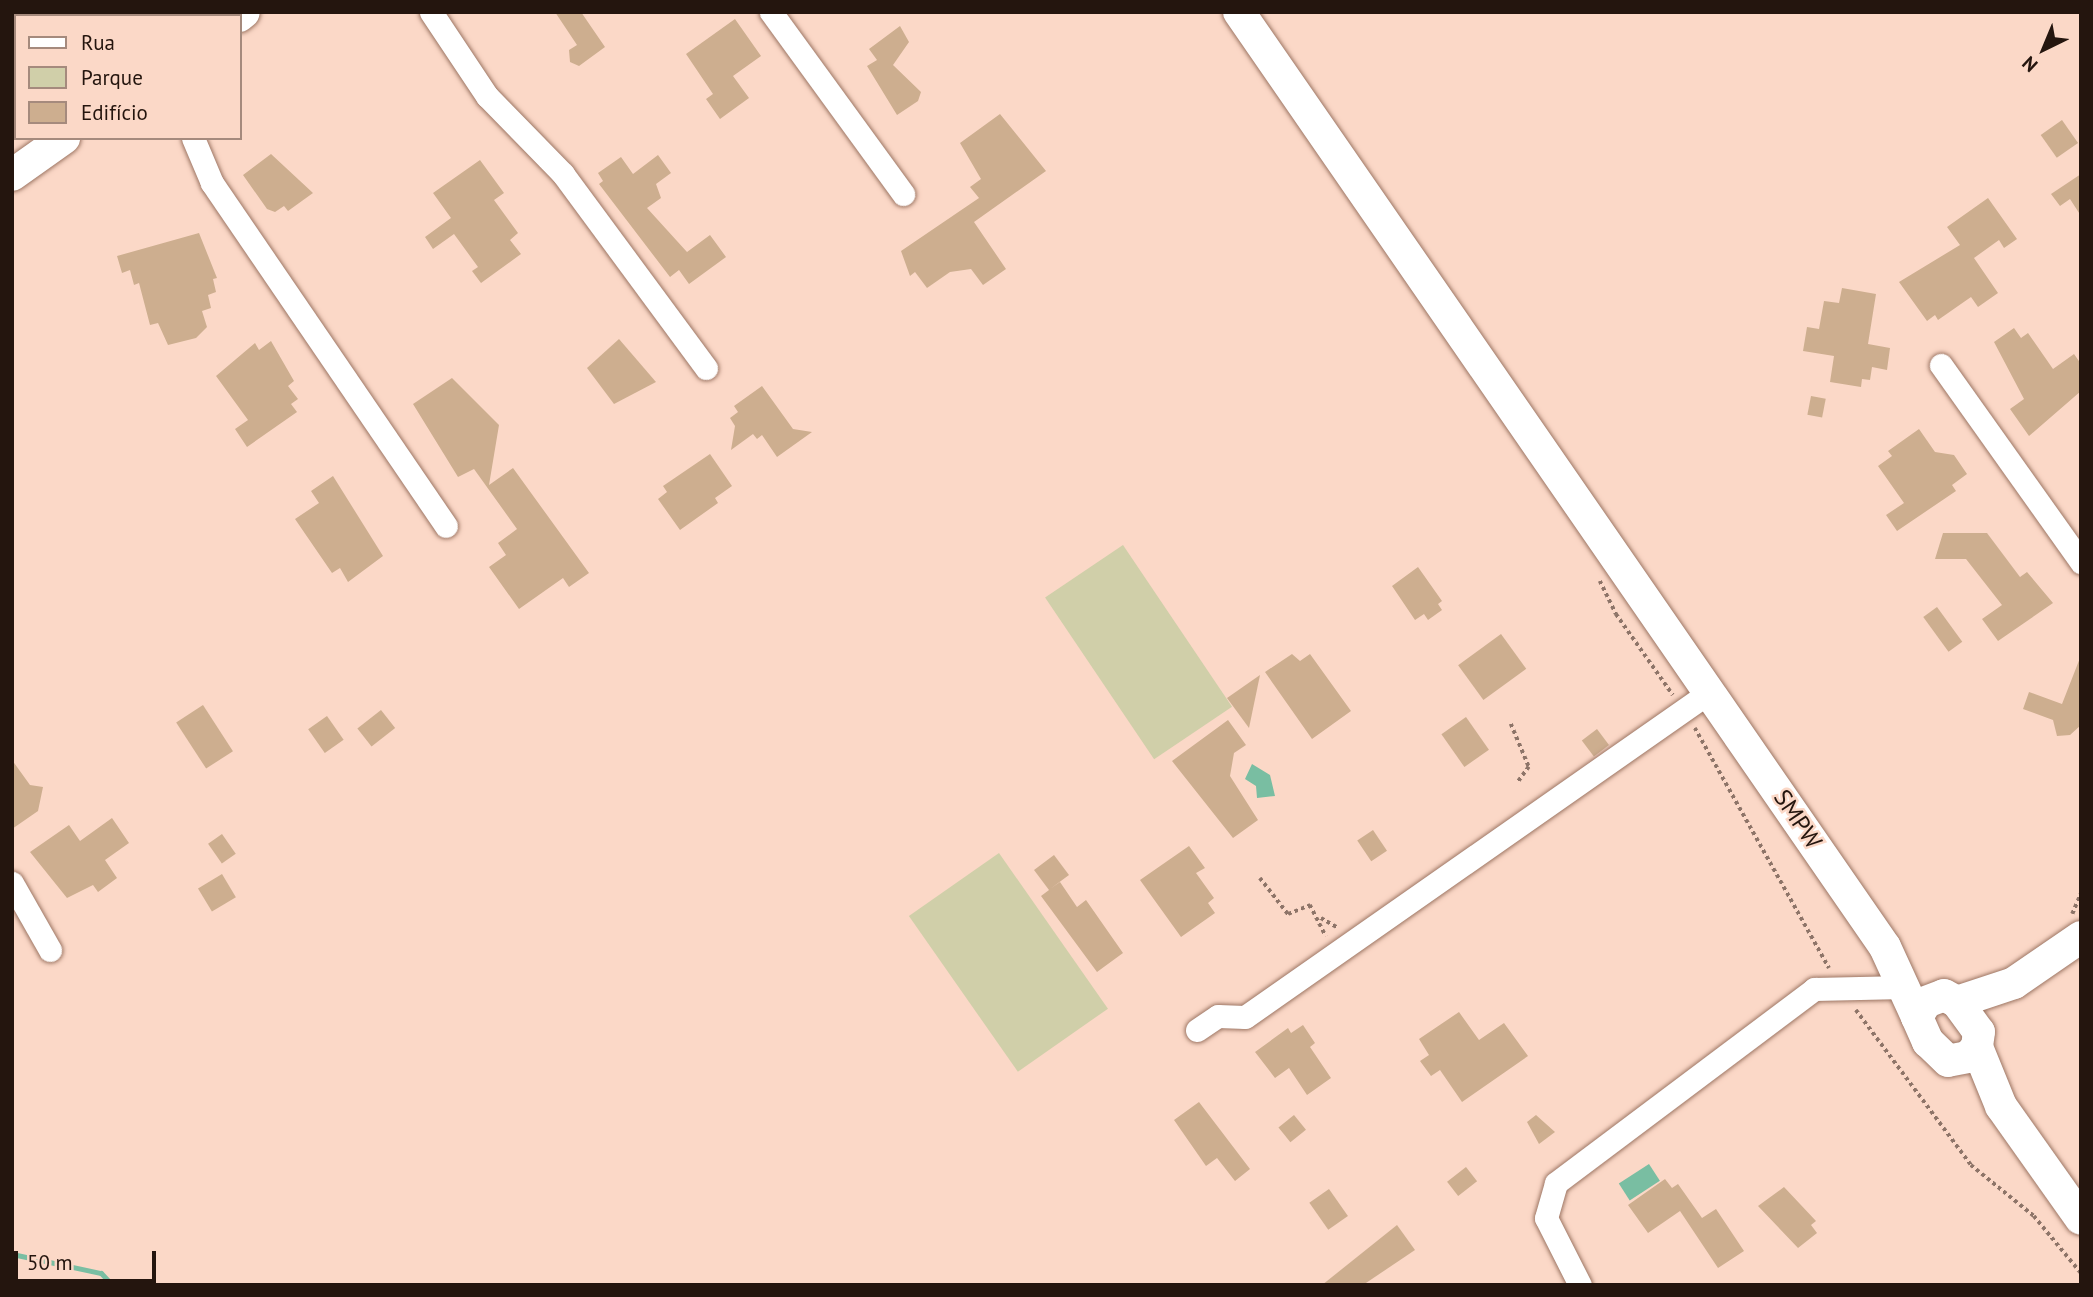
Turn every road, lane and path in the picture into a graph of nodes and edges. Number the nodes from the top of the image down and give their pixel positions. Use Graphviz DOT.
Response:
graph roads {
  1 [pos="431,12"];
  2 [pos="771,12"];
  3 [pos="1239,12"];
  4 [pos="61,140"];
  5 [pos="194,140"];
  6 [pos="12,175"];
  7 [pos="903,194"];
  8 [pos="1941,365"];
  9 [pos="706,368"];
  10 [pos="446,526"];
  11 [pos="2081,562"];
  12 [pos="1593,568"];
  13 [pos="1711,691"];
  14 [pos="1684,710"];
  15 [pos="1511,723"];
  16 [pos="1518,782"];
  17 [pos="1259,878"];
  18 [pos="12,883"];
  19 [pos="2081,936"];
  20 [pos="1885,947"];
  21 [pos="50,950"];
  22 [pos="1338,951"];
  23 [pos="2014,983"];
  24 [pos="1905,987"];
  25 [pos="1841,988"];
  26 [pos="1951,999"];
  27 [pos="1917,1017"];
  28 [pos="1197,1030"];
  29 [pos="1978,1040"];
  30 [pos="1948,1060"];
  31 [pos="2001,1105"];
  32 [pos="2081,1219"];
  33 [pos="2081,1273"];
  34 [pos="1580,1285"];
  1 -- 9 [label="street"];
  2 -- 7 [label="street"];
  3 -- 13 [label="street, SMPW"];
  4 -- 6 [label="street"];
  5 -- 10 [label="street"];
  8 -- 11 [label="street"];
  12 -- 14 [label="path"];
  13 -- 14 [label="street"];
  13 -- 20 [label="street, SMPW"];
  14 -- 22 [label="street"];
  14 -- 25 [label="path"];
  15 -- 16 [label="path"];
  17 -- 22 [label="path"];
  18 -- 21 [label="street"];
  19 -- 23 [label="street"];
  20 -- 24 [label="street, SMPW"];
  20 -- 26 [label="street, SMPW"];
  22 -- 28 [label="street"];
  23 -- 26 [label="street"];
  23 -- 29 [label="street"];
  24 -- 25 [label="street"];
  24 -- 27 [label="street, SMPW"];
  25 -- 33 [label="path"];
  25 -- 34 [label="street"];
  26 -- 27 [label="street"];
  26 -- 29 [label="street"];
  27 -- 30 [label="street"];
  29 -- 30 [label="street"];
  29 -- 31 [label="street"];
  30 -- 31 [label="street"];
  31 -- 32 [label="street"];
}
